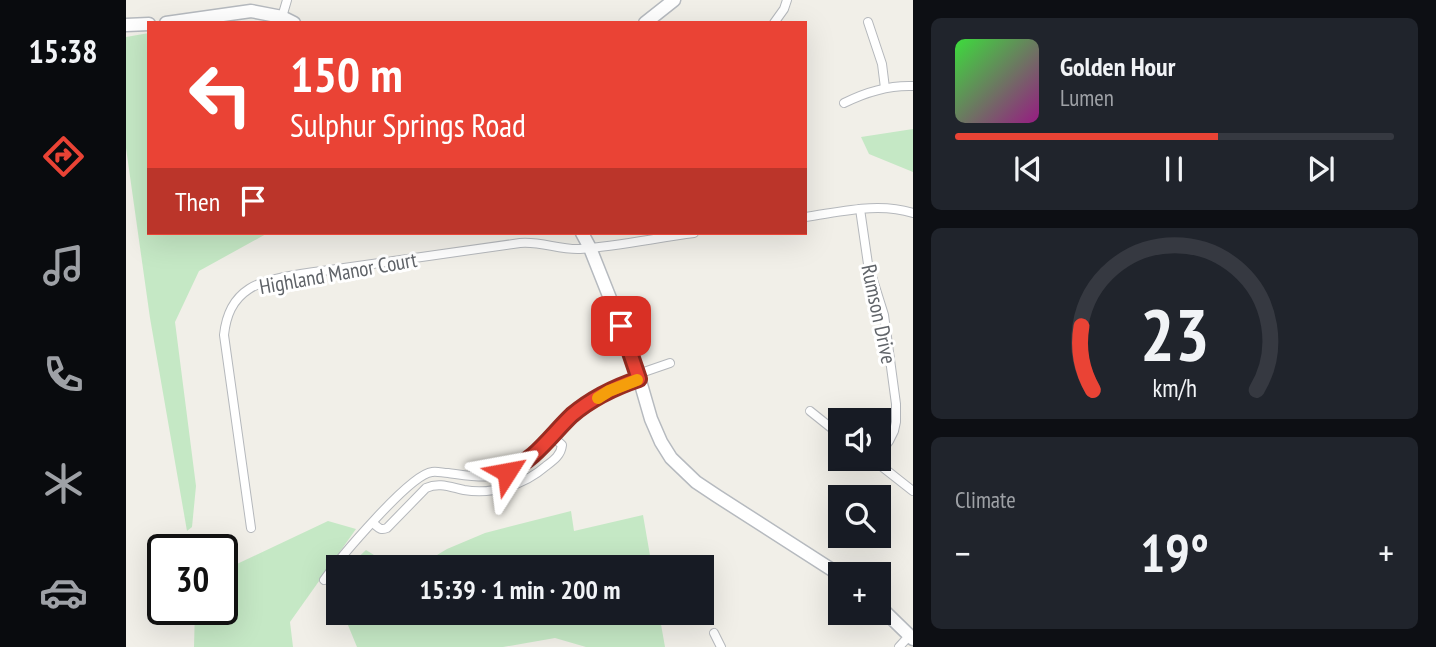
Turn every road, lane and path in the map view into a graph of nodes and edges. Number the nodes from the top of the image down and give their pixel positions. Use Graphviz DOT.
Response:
graph roads {
  1 [pos="287,0"];
  2 [pos="674,0"];
  3 [pos="787,0"];
  4 [pos="282,17"];
  5 [pos="180,21"];
  6 [pos="291,21"];
  7 [pos="648,21"];
  8 [pos="776,21"];
  9 [pos="869,22"];
  10 [pos="147,24"];
  11 [pos="126,25"];
  12 [pos="913,86"];
  13 [pos="886,88"];
  14 [pos="844,103"];
  15 [pos="860,209"];
  16 [pos="913,213"];
  17 [pos="807,217"];
  18 [pos="583,235"];
  19 [pos="680,235"];
  20 [pos="590,248"];
  21 [pos="670,363"];
  22 [pos="638,377"];
  23 [pos="810,411"];
  24 [pos="828,425"];
  25 [pos="552,436"];
  26 [pos="891,437"];
  27 [pos="890,471"];
  28 [pos="913,491"];
  29 [pos="373,523"];
  30 [pos="251,528"];
  31 [pos="828,567"];
  32 [pos="324,580"];
  33 [pos="891,618"];
  34 [pos="714,633"];
  35 [pos="911,637"];
  36 [pos="721,647"];
  37 [pos="899,647"];
  1 -- 4 [label="street"];
  2 -- 7 [label="street"];
  3 -- 8 [label="street"];
  4 -- 5 [label="street"];
  4 -- 6 [label="street"];
  9 -- 13 [label="street"];
  10 -- 11 [label="street"];
  12 -- 13 [label="street"];
  13 -- 14 [label="street"];
  15 -- 16 [label="street"];
  15 -- 17 [label="street"];
  15 -- 26 [label="street, Rumson Drive"];
  18 -- 20 [label="street"];
  19 -- 20 [label="street, Highland Manor Court"];
  20 -- 22 [label="street"];
  20 -- 30 [label="street, Highland Manor Court"];
  21 -- 22 [label="street"];
  22 -- 25 [label="street"];
  22 -- 31 [label="street"];
  23 -- 24 [label="street"];
  25 -- 29 [label="street"];
  25 -- 29 [label="street"];
  27 -- 28 [label="street"];
  29 -- 32 [label="street"];
  33 -- 35 [label="street"];
  34 -- 36 [label="street"];
  35 -- 37 [label="street"];
}
